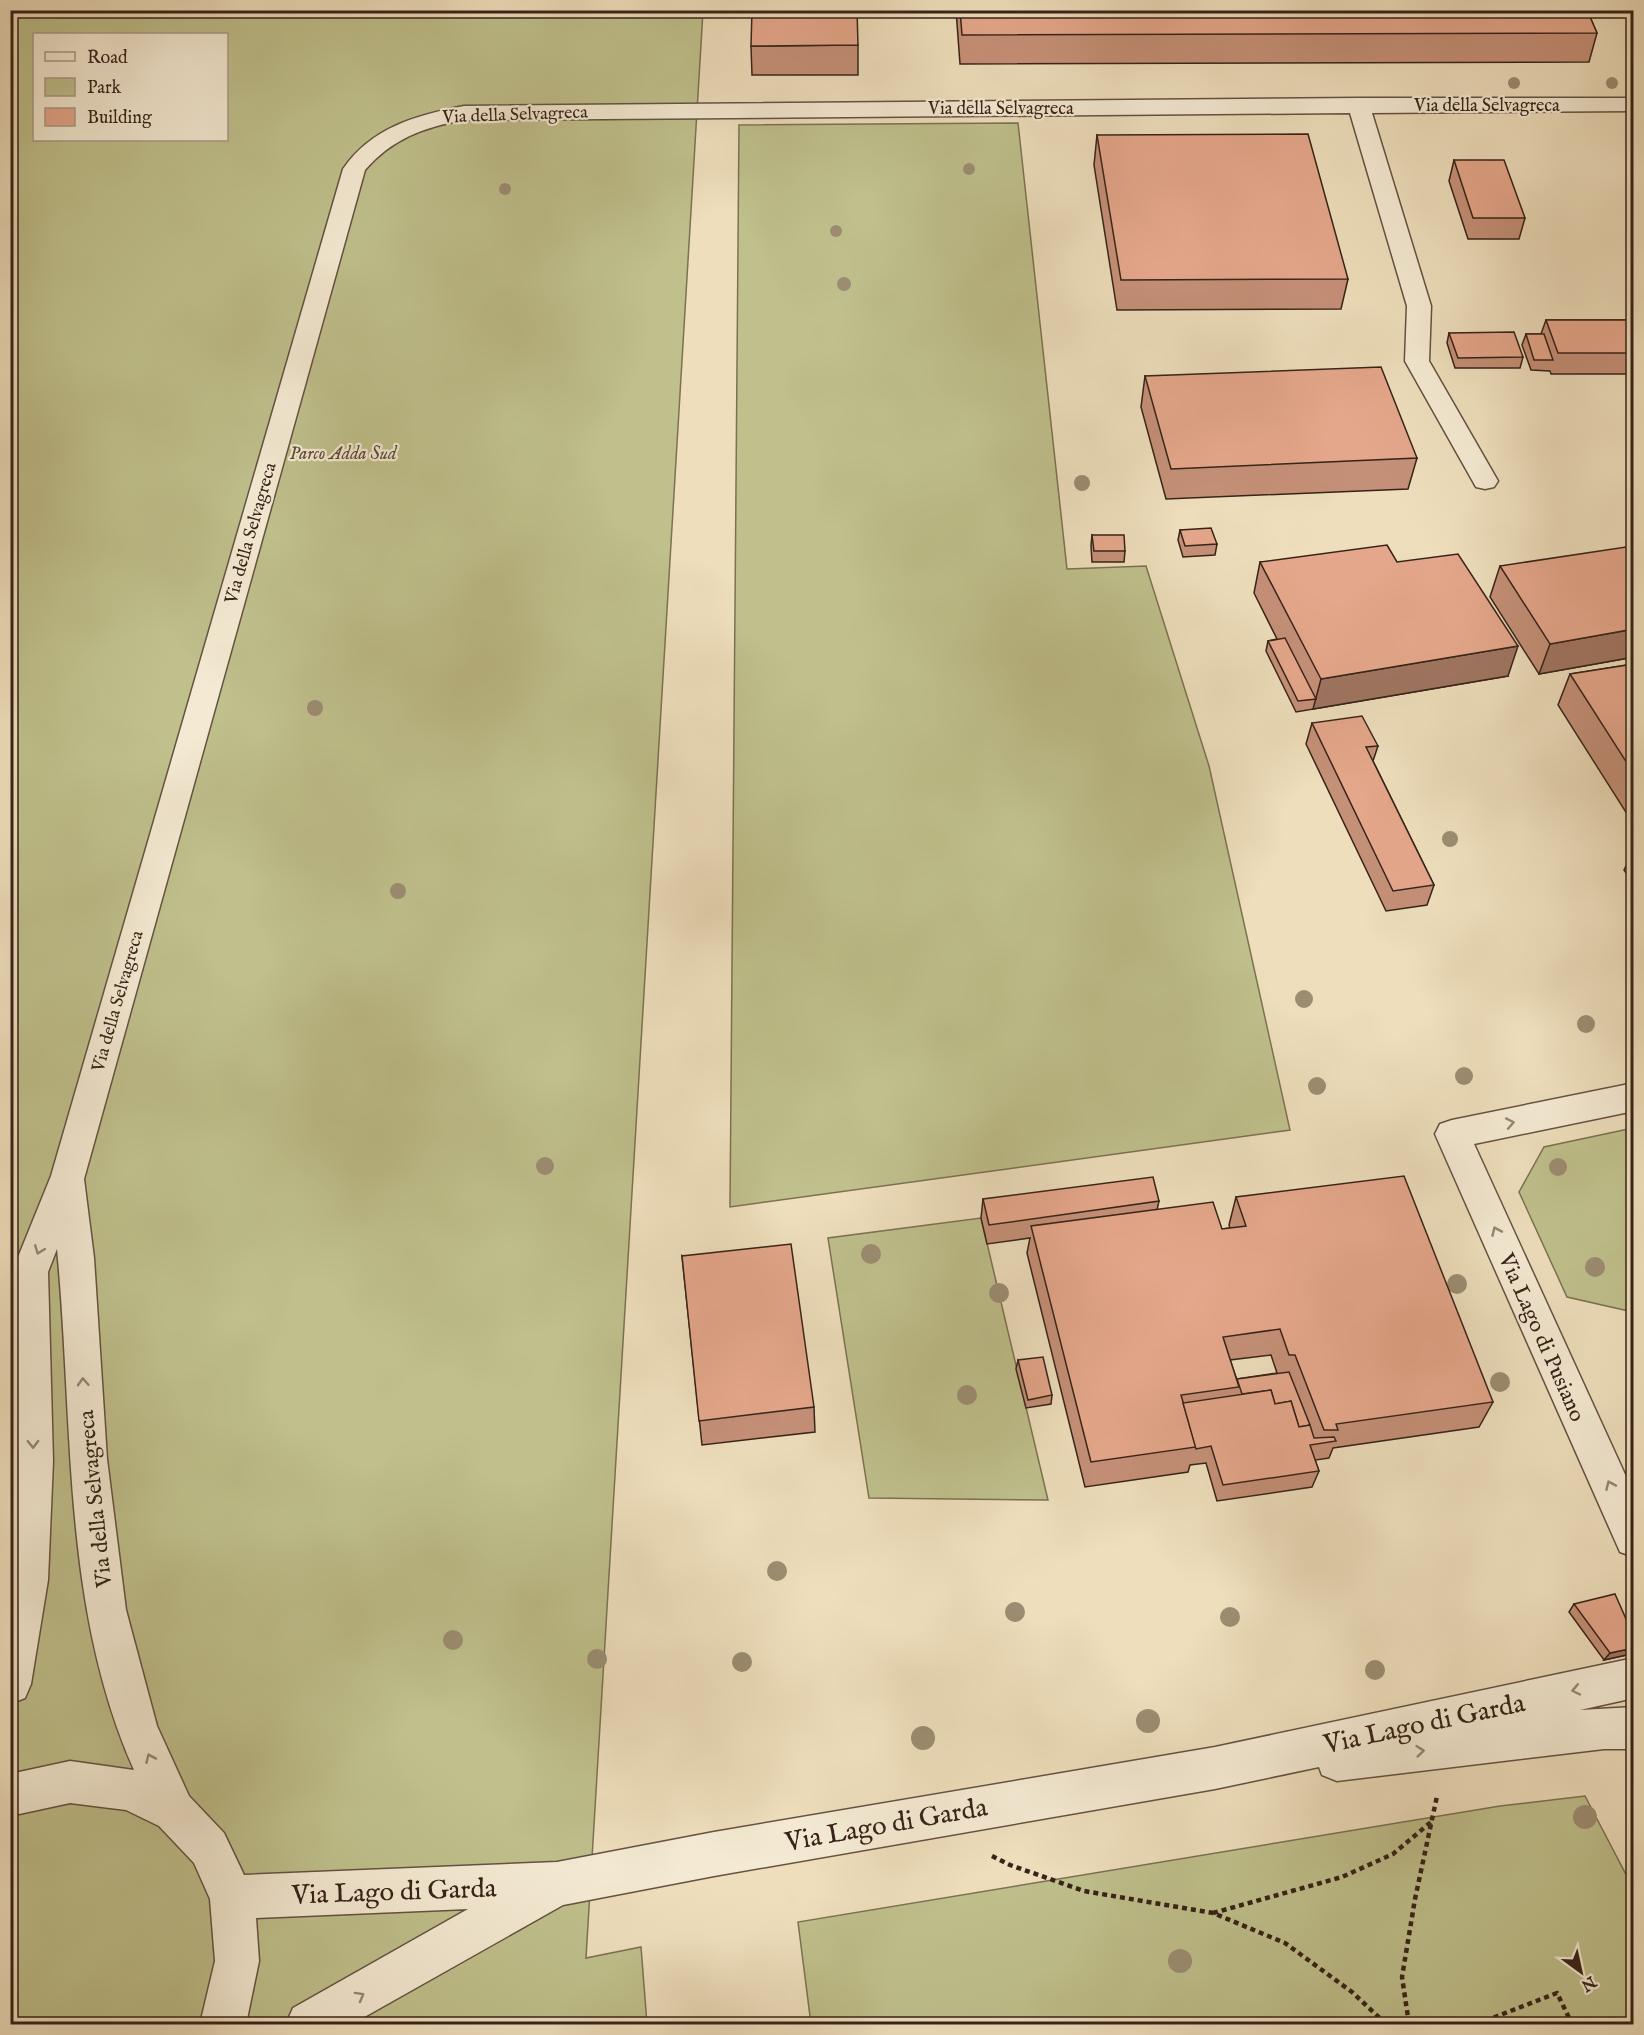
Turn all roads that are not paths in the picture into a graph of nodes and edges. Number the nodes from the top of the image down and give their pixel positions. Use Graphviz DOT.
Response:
graph roads {
  1 [pos="1634,104"];
  2 [pos="1359,105"];
  3 [pos="1485,481"];
  4 [pos="1634,1097"];
  5 [pos="68,1176"];
  6 [pos="1634,1539"];
  7 [pos="1634,1678"];
  8 [pos="10,1684"];
  9 [pos="1634,1728"];
  10 [pos="1215,1768"];
  11 [pos="10,1795"];
  12 [pos="174,1811"];
  13 [pos="557,1884"];
  14 [pos="232,1898"];
  15 [pos="223,2025"];
  16 [pos="309,2025"];
  1 -- 2 [label="street, Via della Selvagreca"];
  2 -- 3 [label="street"];
  2 -- 5 [label="street, Via della Selvagreca"];
  6 -- 4 [label="street, Via Lago di Pusiano, one-way"];
  5 -- 8 [label="street, Via della Selvagreca, one-way"];
  12 -- 5 [label="street, Via della Selvagreca, one-way"];
  7 -- 10 [label="street, Via Lago di Garda, one-way"];
  10 -- 9 [label="street, Via Lago di Garda, one-way"];
  10 -- 13 [label="street, Via Lago di Garda"];
  11 -- 12 [label="street"];
  12 -- 14 [label="street"];
  13 -- 14 [label="street, Via Lago di Garda"];
  16 -- 13 [label="street, Via Lago di Garda, one-way"];
  14 -- 15 [label="street"];
}
